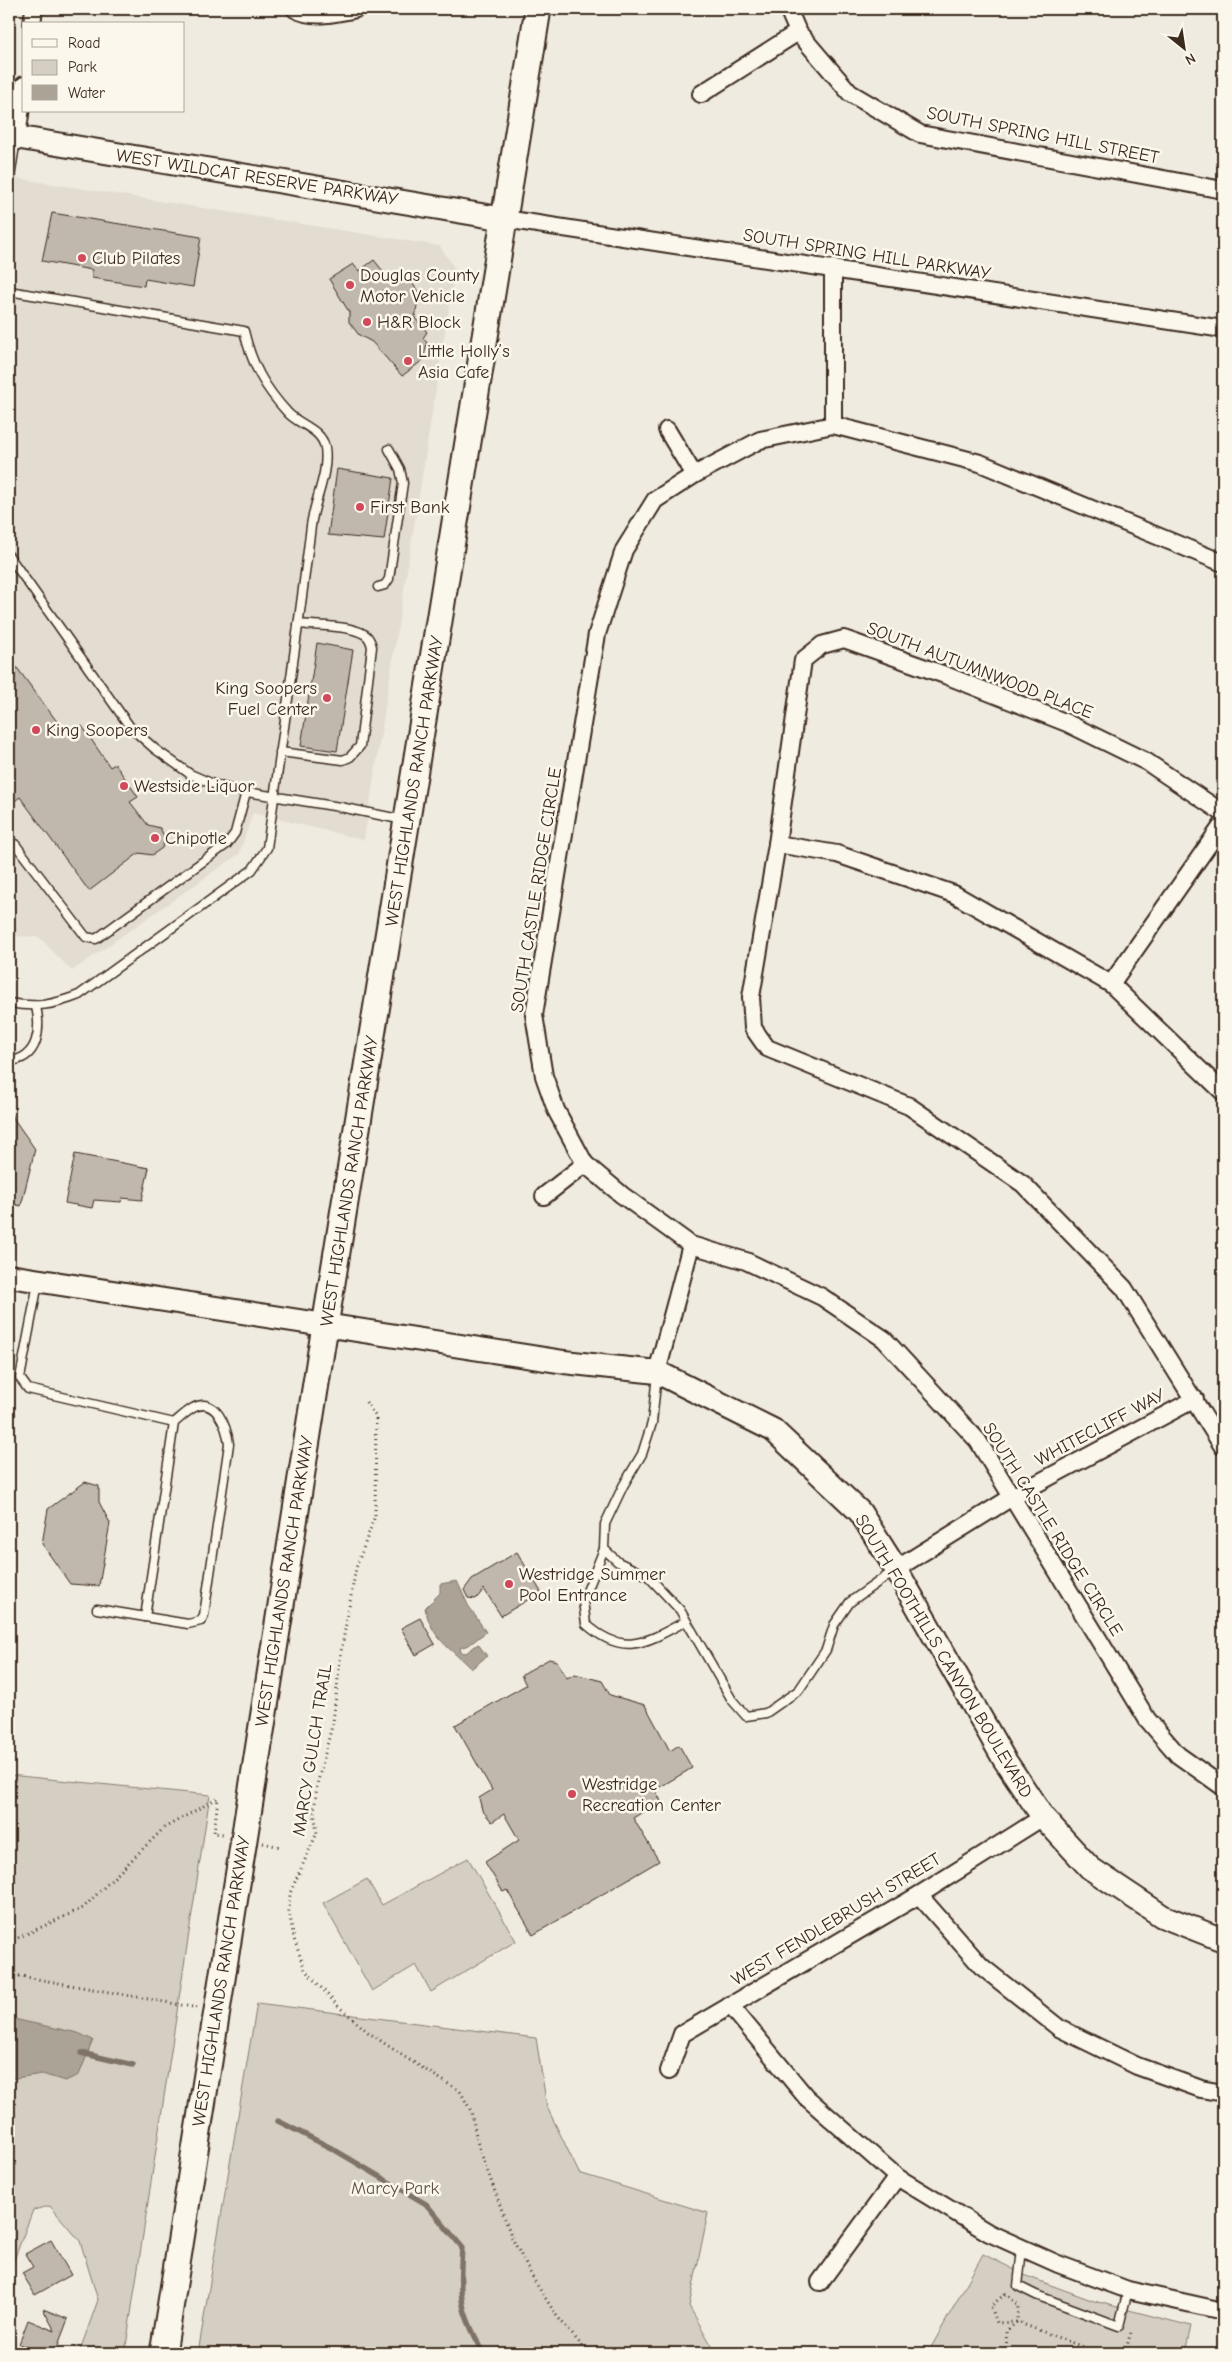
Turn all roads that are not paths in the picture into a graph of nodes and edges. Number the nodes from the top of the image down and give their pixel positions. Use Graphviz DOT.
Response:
graph roads {
  1 [pos="34,9"];
  2 [pos="295,9"];
  3 [pos="356,9"];
  4 [pos="538,9"];
  5 [pos="788,9"];
  6 [pos="32,22"];
  7 [pos="798,32"];
  8 [pos="22,94"];
  9 [pos="701,94"];
  10 [pos="13,136"];
  11 [pos="9,184"];
  12 [pos="1223,190"];
  13 [pos="505,219"];
  14 [pos="833,268"];
  15 [pos="9,291"];
  16 [pos="1223,327"];
  17 [pos="833,425"];
  18 [pos="666,430"];
  19 [pos="389,449"];
  20 [pos="694,475"];
  21 [pos="9,556"];
  22 [pos="1223,563"];
  23 [pos="378,587"];
  24 [pos="298,624"];
  25 [pos="280,752"];
  26 [pos="246,792"];
  27 [pos="274,797"];
  28 [pos="1223,813"];
  29 [pos="407,821"];
  30 [pos="1223,824"];
  31 [pos="777,844"];
  32 [pos="9,846"];
  33 [pos="1111,984"];
  34 [pos="9,1003"];
  35 [pos="36,1006"];
  36 [pos="9,1061"];
  37 [pos="1223,1092"];
  38 [pos="585,1164"];
  39 [pos="544,1196"];
  40 [pos="691,1245"];
  41 [pos="9,1276"];
  42 [pos="39,1281"];
  43 [pos="325,1326"];
  44 [pos="657,1372"];
  45 [pos="1195,1399"];
  46 [pos="174,1423"];
  47 [pos="1223,1447"];
  48 [pos="1012,1497"];
  49 [pos="604,1548"];
  50 [pos="896,1569"];
  51 [pos="96,1609"];
  52 [pos="145,1617"];
  53 [pos="686,1621"];
  54 [pos="1223,1788"];
  55 [pos="1043,1817"];
  56 [pos="919,1895"];
  57 [pos="1223,1940"];
  58 [pos="730,2005"];
  59 [pos="669,2071"];
  60 [pos="1223,2094"];
  61 [pos="897,2177"];
  62 [pos="1022,2248"];
  63 [pos="820,2282"];
  64 [pos="1128,2290"];
  65 [pos="1223,2310"];
  66 [pos="163,2353"];
  1 -- 6 [label="street"];
  2 -- 3 [label="street"];
  4 -- 13 [label="main road, WEST HIGHLANDS RANCH PARKWAY"];
  5 -- 7 [label="street, SOUTH SPRING HILL STREET"];
  7 -- 9 [label="street"];
  7 -- 12 [label="street, SOUTH SPRING HILL STREET"];
  8 -- 10 [label="street"];
  10 -- 11 [label="lane"];
  10 -- 13 [label="street, WEST WILDCAT RESERVE PARKWAY"];
  13 -- 14 [label="street, SOUTH SPRING HILL PARKWAY"];
  13 -- 29 [label="main road, WEST HIGHLANDS RANCH PARKWAY"];
  14 -- 16 [label="street, SOUTH SPRING HILL PARKWAY"];
  14 -- 17 [label="street"];
  15 -- 24 [label="lane"];
  17 -- 20 [label="street, SOUTH CASTLE RIDGE CIRCLE"];
  17 -- 22 [label="street, SOUTH CASTLE RIDGE CIRCLE"];
  18 -- 20 [label="street"];
  19 -- 23 [label="lane"];
  20 -- 38 [label="street, SOUTH CASTLE RIDGE CIRCLE"];
  21 -- 26 [label="lane"];
  24 -- 25 [label="lane"];
  24 -- 25 [label="lane"];
  25 -- 27 [label="lane"];
  26 -- 27 [label="lane"];
  26 -- 32 [label="lane"];
  27 -- 29 [label="lane"];
  27 -- 35 [label="lane"];
  28 -- 31 [label="street, SOUTH AUTUMNWOOD PLACE"];
  29 -- 43 [label="main road, WEST HIGHLANDS RANCH PARKWAY"];
  30 -- 33 [label="street"];
  31 -- 33 [label="street"];
  31 -- 45 [label="street, SOUTH AUTUMNWOOD PLACE"];
  33 -- 37 [label="street"];
  34 -- 35 [label="lane"];
  35 -- 36 [label="lane"];
  38 -- 39 [label="street"];
  38 -- 40 [label="street, SOUTH CASTLE RIDGE CIRCLE"];
  40 -- 44 [label="street"];
  40 -- 48 [label="street, SOUTH CASTLE RIDGE CIRCLE"];
  41 -- 42 [label="street, SOUTH FOOTHILLS CANYON BOULEVARD"];
  42 -- 43 [label="street, SOUTH FOOTHILLS CANYON BOULEVARD"];
  42 -- 46 [label="lane"];
  43 -- 44 [label="street, SOUTH FOOTHILLS CANYON BOULEVARD"];
  43 -- 66 [label="main road, WEST HIGHLANDS RANCH PARKWAY"];
  44 -- 49 [label="lane"];
  44 -- 50 [label="street, SOUTH FOOTHILLS CANYON BOULEVARD"];
  45 -- 47 [label="street, SOUTH AUTUMNWOOD PLACE"];
  45 -- 48 [label="street, WHITECLIFF WAY"];
  46 -- 52 [label="lane"];
  46 -- 52 [label="lane"];
  48 -- 50 [label="street, WHITECLIFF WAY"];
  48 -- 54 [label="street, SOUTH CASTLE RIDGE CIRCLE"];
  49 -- 53 [label="lane"];
  49 -- 53 [label="lane"];
  50 -- 53 [label="lane"];
  50 -- 55 [label="street, SOUTH FOOTHILLS CANYON BOULEVARD"];
  51 -- 52 [label="lane"];
  55 -- 56 [label="street, WEST FENDLEBRUSH STREET"];
  55 -- 57 [label="street, SOUTH FOOTHILLS CANYON BOULEVARD"];
  56 -- 58 [label="street, WEST FENDLEBRUSH STREET"];
  56 -- 60 [label="street"];
  58 -- 59 [label="street, WEST FENDLEBRUSH STREET"];
  58 -- 61 [label="street"];
  61 -- 62 [label="street"];
  61 -- 63 [label="street"];
  62 -- 64 [label="street"];
  62 -- 64 [label="lane"];
  64 -- 65 [label="street"];
}
